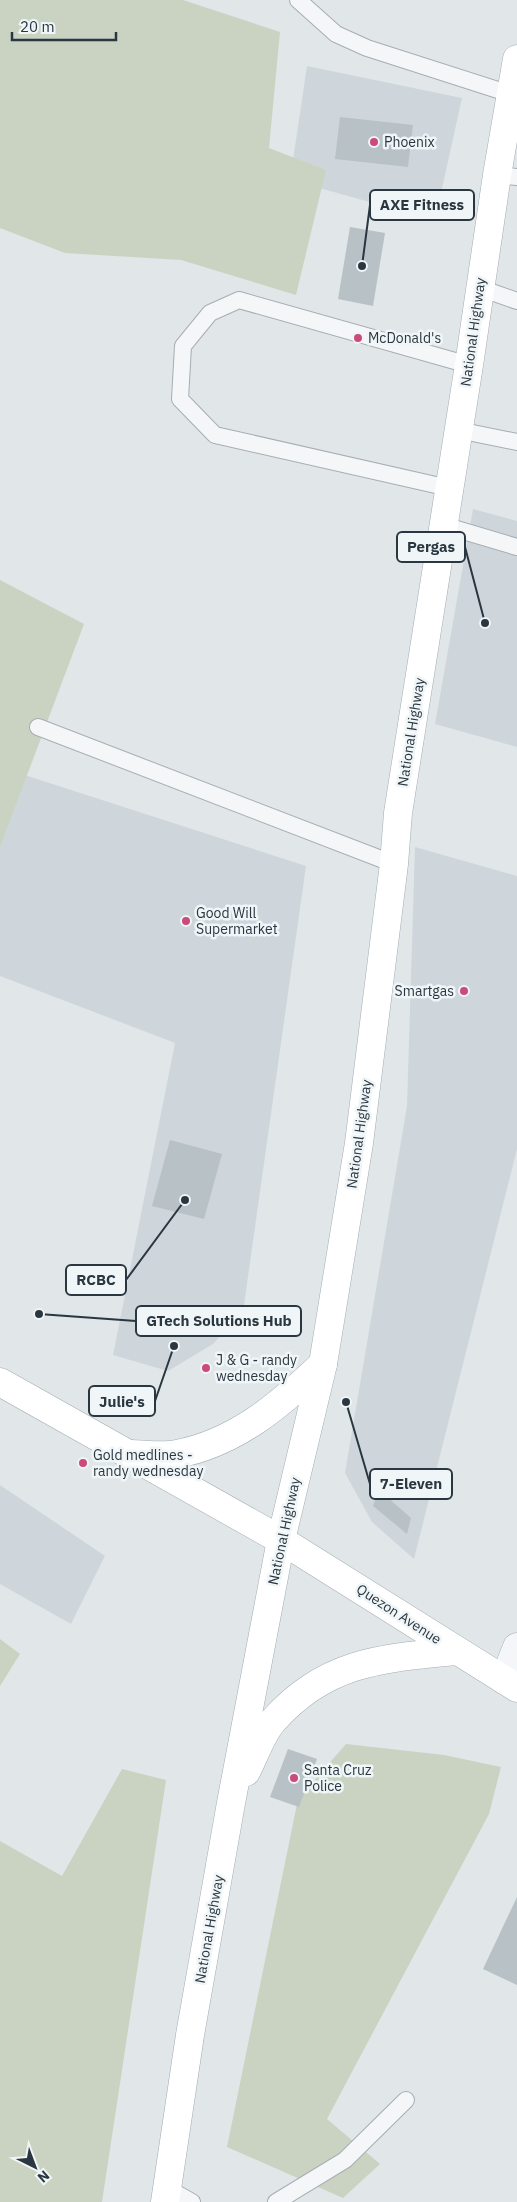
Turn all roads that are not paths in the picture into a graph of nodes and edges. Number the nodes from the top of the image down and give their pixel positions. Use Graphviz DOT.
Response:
graph roads {
  1 [pos="298,0"];
  2 [pos="517,59"];
  3 [pos="510,94"];
  4 [pos="507,176"];
  5 [pos="480,288"];
  6 [pos="517,301"];
  7 [pos="469,365"];
  8 [pos="458,430"];
  9 [pos="517,442"];
  10 [pos="449,488"];
  11 [pos="443,525"];
  12 [pos="517,547"];
  13 [pos="38,727"];
  14 [pos="394,864"];
  15 [pos="323,1364"];
  16 [pos="0,1382"];
  17 [pos="130,1454"];
  18 [pos="281,1540"];
  19 [pos="517,1647"];
  20 [pos="457,1652"];
  21 [pos="511,1684"];
  22 [pos="231,1803"];
  23 [pos="406,2100"];
  24 [pos="166,2195"];
  25 [pos="192,2202"];
  26 [pos="276,2202"];
  1 -- 3 [label="lane"];
  2 -- 3 [label="main road, National Highway"];
  3 -- 4 [label="main road, National Highway"];
  4 -- 5 [label="main road, National Highway"];
  5 -- 6 [label="lane"];
  5 -- 7 [label="main road, National Highway"];
  7 -- 8 [label="main road, National Highway"];
  7 -- 10 [label="lane"];
  8 -- 9 [label="lane"];
  8 -- 10 [label="main road, National Highway"];
  10 -- 11 [label="main road, National Highway"];
  11 -- 12 [label="lane"];
  11 -- 14 [label="main road, National Highway"];
  13 -- 14 [label="lane"];
  14 -- 15 [label="main road, National Highway"];
  15 -- 17 [label="main road"];
  15 -- 18 [label="main road, National Highway"];
  16 -- 17 [label="main road, Quezon Avenue"];
  17 -- 18 [label="main road, Quezon Avenue"];
  18 -- 20 [label="main road, Quezon Avenue"];
  18 -- 22 [label="main road, National Highway"];
  19 -- 21 [label="street"];
  20 -- 21 [label="main road, Quezon Avenue"];
  20 -- 22 [label="main road"];
  22 -- 24 [label="main road, National Highway"];
  23 -- 26 [label="lane"];
  24 -- 25 [label="lane"];
}
